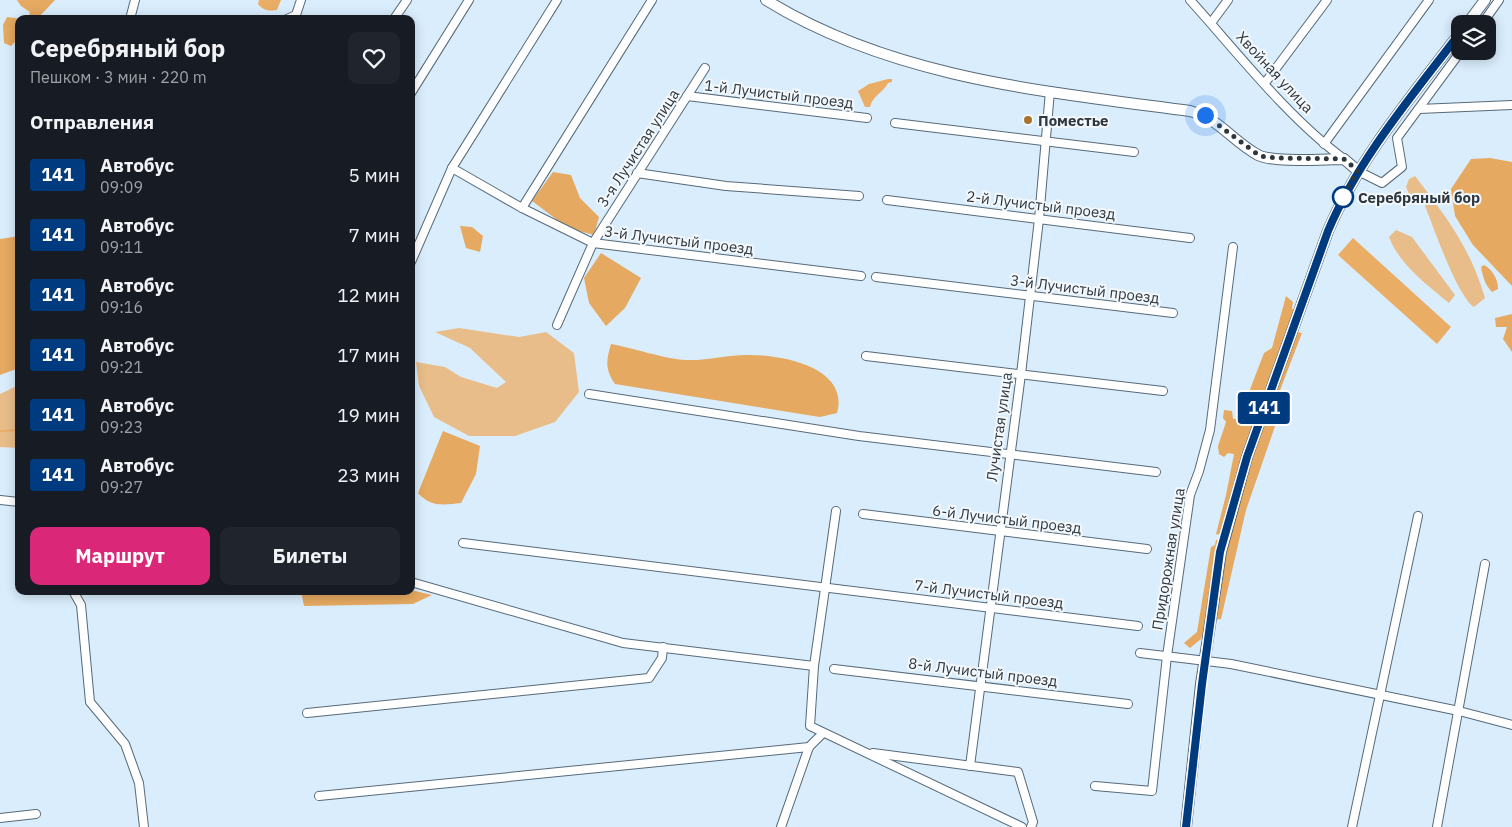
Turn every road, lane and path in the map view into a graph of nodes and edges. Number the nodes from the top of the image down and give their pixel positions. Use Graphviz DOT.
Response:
graph roads {
  1 [pos="135,0"];
  2 [pos="301,0"];
  3 [pos="407,0"];
  4 [pos="469,0"];
  5 [pos="557,0"];
  6 [pos="652,0"];
  7 [pos="766,0"];
  8 [pos="1190,0"];
  9 [pos="1228,0"];
  10 [pos="1327,0"];
  11 [pos="1429,0"];
  12 [pos="1485,0"];
  13 [pos="1499,0"];
  14 [pos="131,15"];
  15 [pos="296,15"];
  16 [pos="397,15"];
  17 [pos="1474,15"];
  18 [pos="1488,15"];
  19 [pos="1211,23"];
  20 [pos="1451,45"];
  21 [pos="1455,60"];
  22 [pos="705,68"];
  23 [pos="1265,83"];
  24 [pos="415,87"];
  25 [pos="1050,91"];
  26 [pos="687,96"];
  27 [pos="1512,105"];
  28 [pos="1419,109"];
  29 [pos="867,118"];
  30 [pos="895,122"];
  31 [pos="1046,142"];
  32 [pos="1324,144"];
  33 [pos="1134,152"];
  34 [pos="1344,159"];
  35 [pos="452,168"];
  36 [pos="1358,171"];
  37 [pos="638,173"];
  38 [pos="859,196"];
  39 [pos="887,200"];
  40 [pos="522,208"];
  41 [pos="1039,219"];
  42 [pos="1190,238"];
  43 [pos="593,243"];
  44 [pos="1234,247"];
  45 [pos="415,253"];
  46 [pos="861,276"];
  47 [pos="876,277"];
  48 [pos="1030,297"];
  49 [pos="1173,313"];
  50 [pos="557,325"];
  51 [pos="866,356"];
  52 [pos="1020,374"];
  53 [pos="1162,391"];
  54 [pos="589,394"];
  55 [pos="1010,454"];
  56 [pos="1156,472"];
  57 [pos="0,500"];
  58 [pos="15,502"];
  59 [pos="836,511"];
  60 [pos="863,514"];
  61 [pos="1418,516"];
  62 [pos="999,532"];
  63 [pos="463,543"];
  64 [pos="1147,549"];
  65 [pos="1485,564"];
  66 [pos="415,583"];
  67 [pos="823,587"];
  68 [pos="76,595"];
  69 [pos="989,608"];
  70 [pos="1138,626"];
  71 [pos="663,647"];
  72 [pos="1140,654"];
  73 [pos="1167,656"];
  74 [pos="1205,660"];
  75 [pos="814,666"];
  76 [pos="834,669"];
  77 [pos="979,685"];
  78 [pos="1381,695"];
  79 [pos="1128,704"];
  80 [pos="1459,711"];
  81 [pos="308,713"];
  82 [pos="1512,725"];
  83 [pos="823,733"];
  84 [pos="809,747"];
  85 [pos="866,752"];
  86 [pos="970,766"];
  87 [pos="1095,786"];
  88 [pos="319,796"];
  89 [pos="36,814"];
  90 [pos="0,818"];
  91 [pos="144,827"];
  92 [pos="781,827"];
  93 [pos="1022,827"];
  94 [pos="1031,827"];
  95 [pos="1186,827"];
  96 [pos="1352,827"];
  97 [pos="1437,827"];
  1 -- 14 [label="street"];
  2 -- 15 [label="street"];
  3 -- 16 [label="street"];
  4 -- 24 [label="street"];
  5 -- 35 [label="street"];
  6 -- 40 [label="street"];
  7 -- 25 [label="street"];
  8 -- 19 [label="street, Хвойная улица"];
  9 -- 19 [label="street"];
  10 -- 23 [label="street"];
  11 -- 32 [label="street"];
  12 -- 17 [label="street"];
  13 -- 18 [label="street"];
  19 -- 23 [label="street, Хвойная улица"];
  20 -- 36 [label="street"];
  21 -- 28 [label="street"];
  22 -- 26 [label="street, 3-я Лучистая улица"];
  23 -- 32 [label="street, Хвойная улица"];
  25 -- 31 [label="street, Лучистая улица"];
  25 -- 34 [label="street"];
  26 -- 29 [label="street, 1-й Лучистый проезд"];
  26 -- 37 [label="street, 3-я Лучистая улица"];
  27 -- 28 [label="street"];
  28 -- 36 [label="street"];
  30 -- 31 [label="street"];
  31 -- 33 [label="street"];
  31 -- 41 [label="street, Лучистая улица"];
  32 -- 34 [label="street, Хвойная улица"];
  34 -- 36 [label="street"];
  35 -- 40 [label="street, 3-й Лучистый проезд"];
  35 -- 45 [label="street"];
  36 -- 74 [label="street"];
  37 -- 38 [label="street"];
  37 -- 43 [label="street, 3-я Лучистая улица"];
  39 -- 41 [label="street, 2-й Лучистый проезд"];
  40 -- 43 [label="street, 3-й Лучистый проезд"];
  41 -- 42 [label="street, 2-й Лучистый проезд"];
  41 -- 48 [label="street, Лучистая улица"];
  43 -- 46 [label="street, 3-й Лучистый проезд"];
  43 -- 50 [label="street, 3-я Лучистая улица"];
  44 -- 73 [label="street, Придорожная улица"];
  47 -- 48 [label="street, 3-й Лучистый проезд"];
  48 -- 49 [label="street, 3-й Лучистый проезд"];
  48 -- 52 [label="street, Лучистая улица"];
  51 -- 52 [label="street"];
  52 -- 53 [label="street"];
  52 -- 55 [label="street, Лучистая улица"];
  54 -- 55 [label="street"];
  55 -- 56 [label="street"];
  55 -- 62 [label="street, Лучистая улица"];
  57 -- 58 [label="street"];
  59 -- 67 [label="street"];
  60 -- 62 [label="street, 6-й Лучистый проезд"];
  61 -- 78 [label="street"];
  62 -- 64 [label="street, 6-й Лучистый проезд"];
  62 -- 69 [label="street, Лучистая улица"];
  63 -- 67 [label="street, 7-й Лучистый проезд"];
  65 -- 80 [label="street"];
  66 -- 71 [label="street"];
  67 -- 69 [label="street, 7-й Лучистый проезд"];
  67 -- 75 [label="street"];
  68 -- 91 [label="street"];
  69 -- 70 [label="street, 7-й Лучистый проезд"];
  69 -- 77 [label="street, Лучистая улица"];
  71 -- 75 [label="street"];
  71 -- 81 [label="street"];
  72 -- 73 [label="street"];
  73 -- 74 [label="street"];
  73 -- 87 [label="street, Придорожная улица"];
  74 -- 78 [label="street"];
  74 -- 95 [label="street"];
  75 -- 83 [label="street"];
  76 -- 77 [label="street, 8-й Лучистый проезд"];
  77 -- 79 [label="street, 8-й Лучистый проезд"];
  77 -- 86 [label="street, Лучистая улица"];
  78 -- 80 [label="street"];
  78 -- 96 [label="street"];
  80 -- 82 [label="street"];
  80 -- 97 [label="street"];
  83 -- 84 [label="street"];
  83 -- 85 [label="street"];
  84 -- 88 [label="street"];
  84 -- 92 [label="street"];
  85 -- 86 [label="street"];
  85 -- 93 [label="street"];
  86 -- 94 [label="street"];
  89 -- 90 [label="street"];
}
